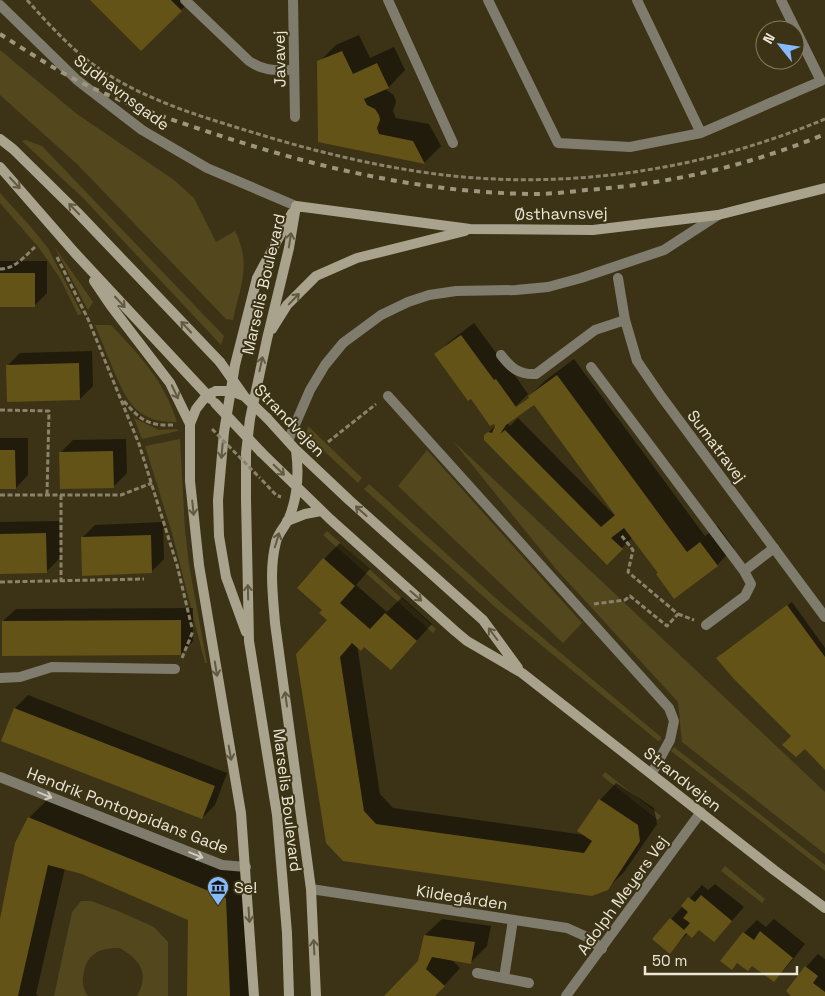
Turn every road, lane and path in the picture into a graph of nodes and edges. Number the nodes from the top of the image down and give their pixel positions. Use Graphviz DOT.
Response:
graph roads {
  1 [pos="27,0"];
  2 [pos="186,0"];
  3 [pos="293,0"];
  4 [pos="388,0"];
  5 [pos="488,0"];
  6 [pos="637,0"];
  7 [pos="781,0"];
  8 [pos="0,5"];
  9 [pos="294,70"];
  10 [pos="295,117"];
  11 [pos="825,119"];
  12 [pos="701,133"];
  13 [pos="0,139"];
  14 [pos="453,143"];
  15 [pos="0,167"];
  16 [pos="825,188"];
  17 [pos="296,206"];
  18 [pos="718,215"];
  19 [pos="470,229"];
  20 [pos="35,247"];
  21 [pos="75,253"];
  22 [pos="0,269"];
  23 [pos="618,278"];
  24 [pos="88,319"];
  25 [pos="625,320"];
  26 [pos="266,339"];
  27 [pos="501,355"];
  28 [pos="591,367"];
  29 [pos="213,396"];
  30 [pos="244,396"];
  31 [pos="388,396"];
  32 [pos="122,399"];
  33 [pos="0,410"];
  34 [pos="190,424"];
  35 [pos="288,441"];
  36 [pos="328,442"];
  37 [pos="296,450"];
  38 [pos="152,484"];
  39 [pos="297,488"];
  40 [pos="47,494"];
  41 [pos="0,495"];
  42 [pos="61,495"];
  43 [pos="276,495"];
  44 [pos="321,511"];
  45 [pos="287,521"];
  46 [pos="621,535"];
  47 [pos="774,548"];
  48 [pos="744,571"];
  49 [pos="144,579"];
  50 [pos="61,581"];
  51 [pos="0,582"];
  52 [pos="578,606"];
  53 [pos="825,617"];
  54 [pos="706,625"];
  55 [pos="193,631"];
  56 [pos="195,640"];
  57 [pos="249,641"];
  58 [pos="184,655"];
  59 [pos="175,669"];
  60 [pos="522,672"];
  61 [pos="0,678"];
  62 [pos="652,773"];
  63 [pos="0,777"];
  64 [pos="701,812"];
  65 [pos="246,867"];
  66 [pos="311,889"];
  67 [pos="825,908"];
  68 [pos="514,920"];
  69 [pos="602,949"];
  70 [pos="477,973"];
  71 [pos="504,978"];
  72 [pos="529,983"];
  73 [pos="289,995"];
  74 [pos="254,996"];
  75 [pos="316,996"];
  76 [pos="566,996"];
  1 -- 11 [label="path"];
  2 -- 9 [label="street"];
  3 -- 9 [label="street, Javavej"];
  4 -- 14 [label="street"];
  5 -- 12 [label="street"];
  6 -- 12 [label="street"];
  7 -- 12 [label="street"];
  8 -- 17 [label="street, Sydhavnsgade"];
  9 -- 10 [label="street, Javavej"];
  30 -- 13 [label="street, Strandvejen, one-way, bridge"];
  15 -- 21 [label="street, Strandvejen, one-way"];
  16 -- 18 [label="street, Østhavnsvej"];
  17 -- 19 [label="street, Østhavnsvej"];
  26 -- 17 [label="street, Marselis Boulevard, one-way"];
  17 -- 57 [label="street, Marselis Boulevard, one-way"];
  18 -- 19 [label="street, Østhavnsvej"];
  18 -- 35 [label="street"];
  26 -- 19 [label="street, one-way"];
  20 -- 22 [label="path"];
  21 -- 29 [label="street, Strandvejen, one-way"];
  21 -- 34 [label="street, one-way"];
  23 -- 25 [label="street, Sumatravej"];
  24 -- 32 [label="path"];
  25 -- 27 [label="street"];
  25 -- 47 [label="street, Sumatravej"];
  57 -- 26 [label="street, Marselis Boulevard, one-way"];
  28 -- 48 [label="street"];
  29 -- 30 [label="street, bridge"];
  29 -- 34 [label="street"];
  29 -- 39 [label="street, Strandvejen, one-way, bridge"];
  30 -- 35 [label="street, Strandvejen, bridge"];
  31 -- 36 [label="path"];
  31 -- 52 [label="street"];
  32 -- 34 [label="path"];
  32 -- 38 [label="path"];
  33 -- 40 [label="path"];
  34 -- 43 [label="path, bridge"];
  34 -- 65 [label="street, one-way"];
  35 -- 37 [label="street, Strandvejen"];
  37 -- 39 [label="street"];
  60 -- 37 [label="street, Strandvejen, one-way"];
  38 -- 42 [label="path"];
  38 -- 55 [label="path"];
  39 -- 44 [label="street, Strandvejen"];
  39 -- 45 [label="street"];
  40 -- 41 [label="path"];
  40 -- 42 [label="path"];
  42 -- 50 [label="path"];
  44 -- 45 [label="street"];
  44 -- 60 [label="street, Strandvejen, one-way"];
  66 -- 45 [label="street, one-way"];
  46 -- 52 [label="path"];
  47 -- 48 [label="street"];
  47 -- 53 [label="street, Sumatravej"];
  48 -- 54 [label="street"];
  49 -- 50 [label="path"];
  50 -- 51 [label="path"];
  52 -- 62 [label="street"];
  55 -- 56 [label="path"];
  55 -- 58 [label="path"];
  57 -- 73 [label="street, Marselis Boulevard"];
  59 -- 61 [label="street"];
  60 -- 62 [label="street, Strandvejen"];
  62 -- 64 [label="street, Strandvejen"];
  63 -- 65 [label="street, Hendrik Pontoppidans Gade, one-way"];
  64 -- 67 [label="street, Strandvejen"];
  64 -- 69 [label="street, Adolph Meyers Vej"];
  65 -- 74 [label="street, one-way"];
  66 -- 68 [label="street, Kildegården"];
  75 -- 66 [label="street, one-way"];
  68 -- 69 [label="street, Kildegården"];
  68 -- 71 [label="street"];
  69 -- 76 [label="street, Adolph Meyers Vej"];
  70 -- 71 [label="street"];
  71 -- 72 [label="street"];
}
